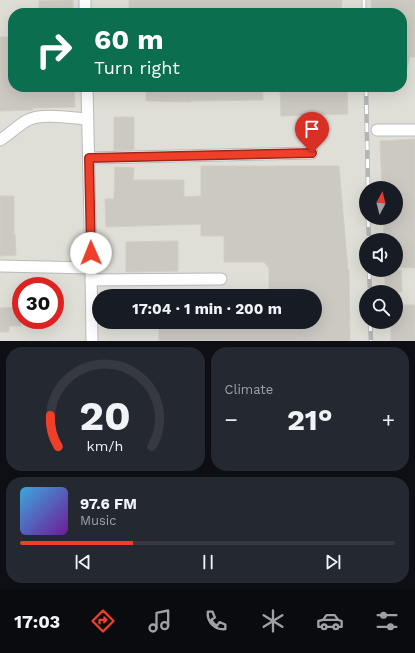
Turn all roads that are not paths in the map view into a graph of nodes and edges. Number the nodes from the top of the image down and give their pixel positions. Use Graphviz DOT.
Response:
graph roads {
  1 [pos="86,92"];
  2 [pos="87,119"];
  3 [pos="377,130"];
  4 [pos="415,130"];
  5 [pos="0,140"];
  6 [pos="312,153"];
  7 [pos="89,158"];
  8 [pos="0,266"];
  9 [pos="91,268"];
  10 [pos="221,279"];
  11 [pos="91,280"];
  12 [pos="92,341"];
  1 -- 2 [label="street"];
  2 -- 5 [label="street"];
  2 -- 7 [label="street"];
  3 -- 4 [label="street"];
  6 -- 7 [label="street"];
  7 -- 9 [label="street"];
  8 -- 9 [label="street"];
  9 -- 11 [label="street"];
  10 -- 11 [label="street"];
  11 -- 12 [label="street"];
}
